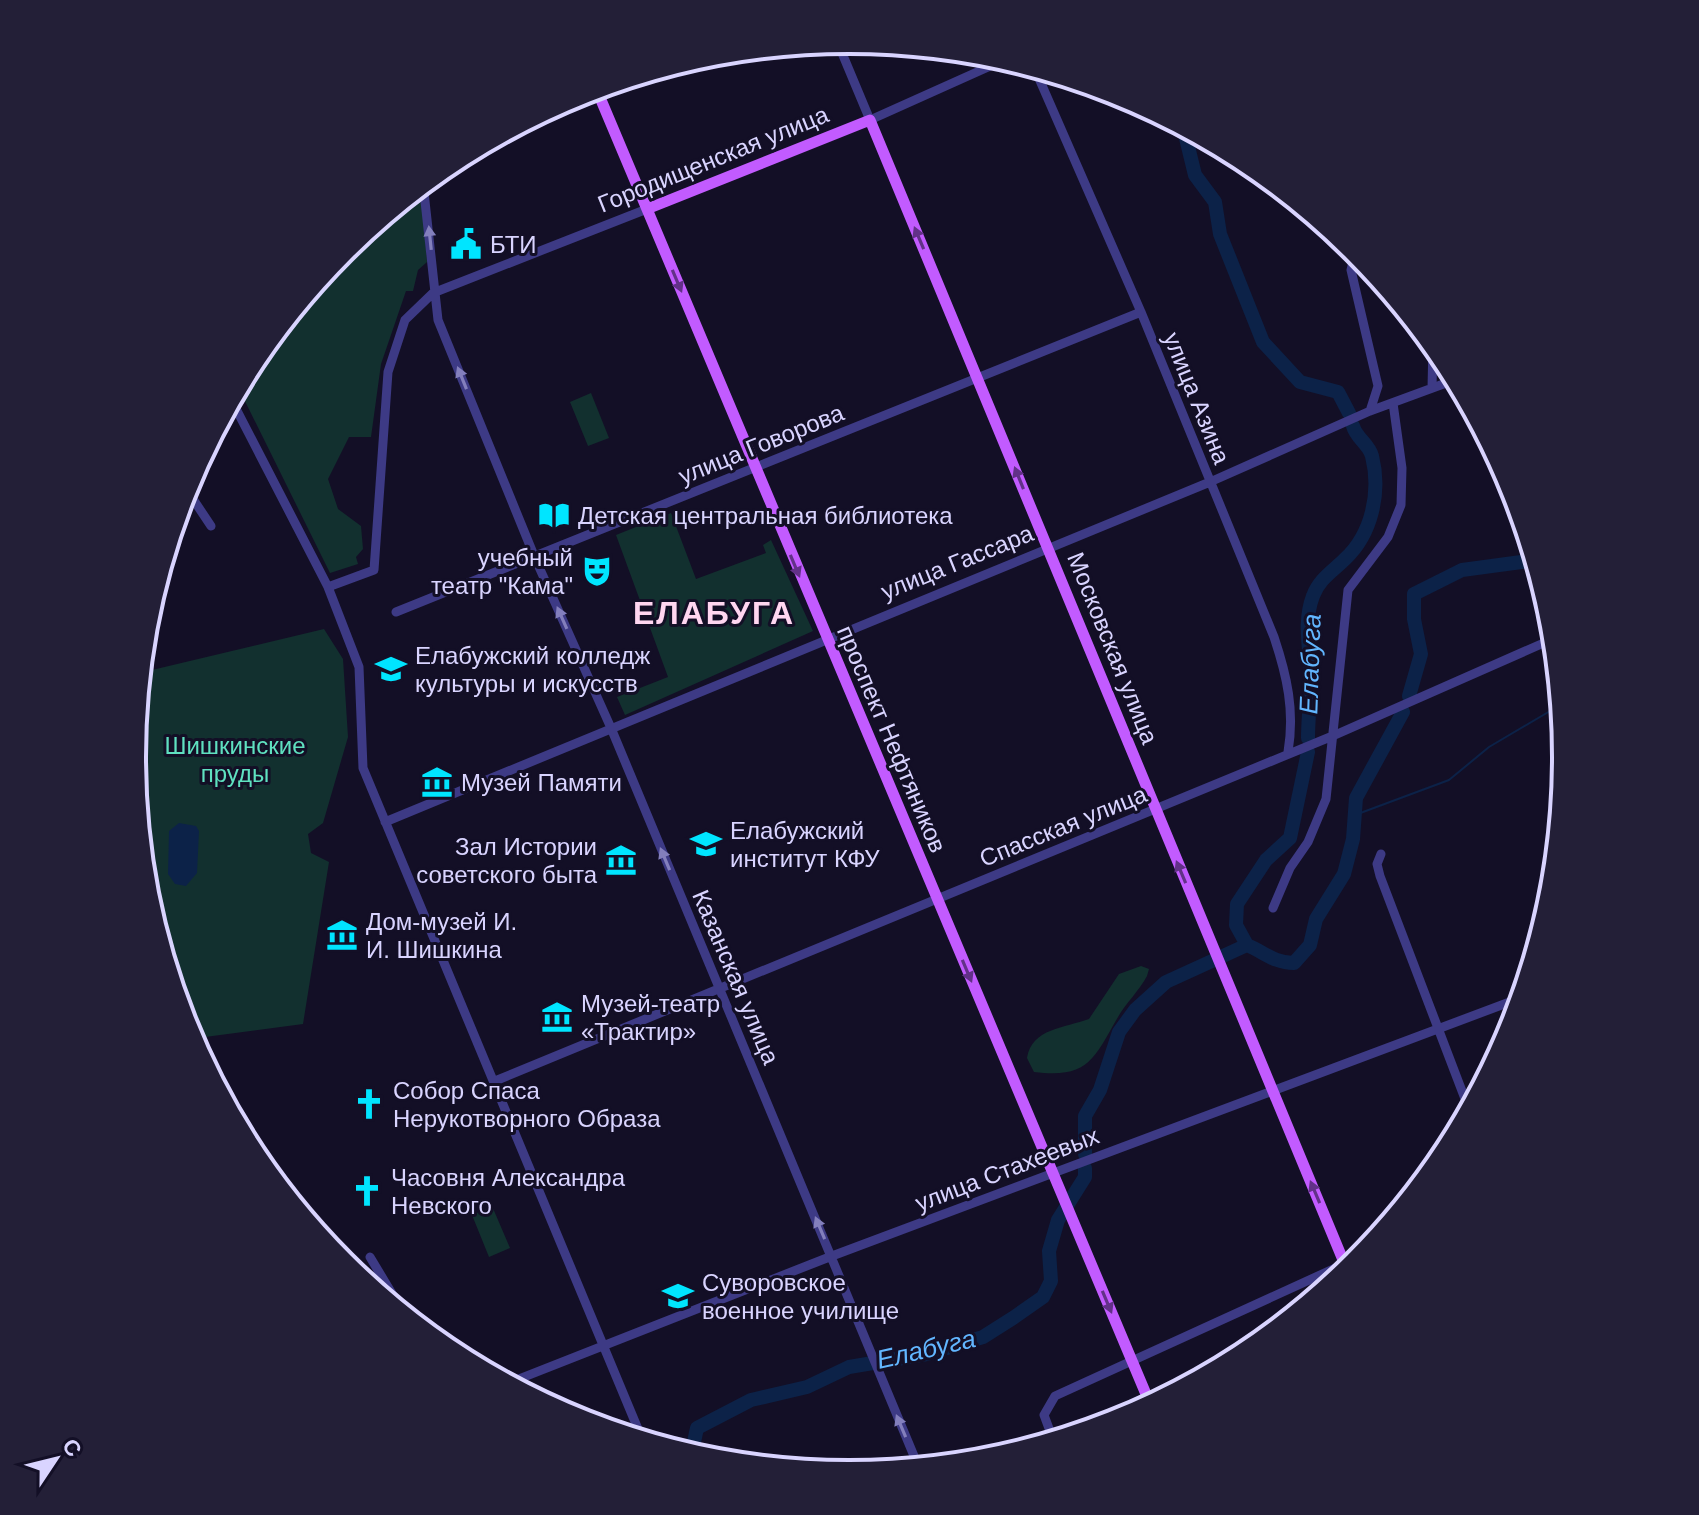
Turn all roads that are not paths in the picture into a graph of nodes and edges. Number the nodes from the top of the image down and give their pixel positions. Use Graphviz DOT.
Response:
graph roads {
  1 [pos="843,54"];
  2 [pos="986,68"];
  3 [pos="1040,80"];
  4 [pos="601,100"];
  5 [pos="870,120"];
  6 [pos="424,197"];
  7 [pos="647,209"];
  8 [pos="1352,266"];
  9 [pos="433,293"];
  10 [pos="1141,312"];
  11 [pos="1433,365"];
  12 [pos="977,377"];
  13 [pos="1445,383"];
  14 [pos="1432,388"];
  15 [pos="1393,403"];
  16 [pos="237,411"];
  17 [pos="1370,411"];
  18 [pos="755,468"];
  19 [pos="1210,482"];
  20 [pos="195,501"];
  21 [pos="211,526"];
  22 [pos="1047,547"];
  23 [pos="535,558"];
  24 [pos="328,587"];
  25 [pos="396,612"];
  26 [pos="825,638"];
  27 [pos="1543,643"];
  28 [pos="611,728"];
  29 [pos="1335,735"];
  30 [pos="1288,752"];
  31 [pos="1155,810"];
  32 [pos="385,822"];
  33 [pos="1381,854"];
  34 [pos="937,899"];
  35 [pos="1273,908"];
  36 [pos="720,990"];
  37 [pos="1509,1002"];
  38 [pos="1437,1030"];
  39 [pos="495,1081"];
  40 [pos="1273,1091"];
  41 [pos="1465,1098"];
  42 [pos="1053,1173"];
  43 [pos="832,1256"];
  44 [pos="370,1257"];
  45 [pos="1343,1259"];
  46 [pos="1320,1280"];
  47 [pos="389,1288"];
  48 [pos="601,1348"];
  49 [pos="1132,1361"];
  50 [pos="520,1379"];
  51 [pos="1146,1395"];
  52 [pos="637,1428"];
  53 [pos="1050,1432"];
  54 [pos="915,1457"];
  1 -- 5 [label="street, Московская улица"];
  2 -- 5 [label="street, Городищенская улица"];
  3 -- 10 [label="street, улица Азина"];
  4 -- 7 [label="main road, проспект Нефтяников"];
  5 -- 7 [label="main road, Городищенская улица"];
  12 -- 5 [label="main road, Московская улица, one-way"];
  9 -- 6 [label="street, Казанская улица, one-way"];
  7 -- 9 [label="street, Городищенская улица"];
  7 -- 18 [label="main road, проспект Нефтяников, one-way"];
  8 -- 17 [label="street"];
  23 -- 9 [label="street, Казанская улица, one-way"];
  9 -- 24 [label="street"];
  10 -- 12 [label="street, улица Говорова"];
  10 -- 19 [label="street, улица Азина"];
  11 -- 14 [label="street"];
  12 -- 18 [label="street, улица Говорова"];
  22 -- 12 [label="main road, Московская улица, one-way"];
  13 -- 14 [label="street, улица Гассара"];
  14 -- 15 [label="street, улица Гассара"];
  15 -- 17 [label="street, улица Гассара"];
  15 -- 29 [label="street"];
  16 -- 24 [label="street"];
  17 -- 19 [label="street, улица Гассара"];
  18 -- 23 [label="street, улица Говорова"];
  18 -- 26 [label="main road, проспект Нефтяников, one-way"];
  19 -- 22 [label="street, улица Гассара"];
  19 -- 30 [label="street, улица Азина"];
  20 -- 21 [label="street"];
  22 -- 26 [label="street, улица Гассара"];
  22 -- 31 [label="main road, Московская улица"];
  23 -- 25 [label="street, улица Говорова"];
  28 -- 23 [label="street, Казанская улица, one-way"];
  24 -- 32 [label="street"];
  26 -- 28 [label="street, улица Гассара"];
  26 -- 34 [label="main road, проспект Нефтяников"];
  27 -- 29 [label="street, Спасская улица"];
  28 -- 32 [label="street, улица Гассара"];
  36 -- 28 [label="street, Казанская улица, one-way"];
  29 -- 30 [label="street, Спасская улица"];
  29 -- 35 [label="street"];
  30 -- 31 [label="street, Спасская улица"];
  31 -- 34 [label="street, Спасская улица"];
  40 -- 31 [label="main road, Московская улица, one-way"];
  32 -- 39 [label="street"];
  33 -- 38 [label="street"];
  34 -- 36 [label="street, Спасская улица"];
  34 -- 42 [label="main road, проспект Нефтяников, one-way"];
  36 -- 39 [label="street, Спасская улица"];
  43 -- 36 [label="street, Казанская улица, one-way"];
  37 -- 38 [label="street, улица Стахеевых"];
  38 -- 40 [label="street, улица Стахеевых"];
  38 -- 41 [label="street"];
  39 -- 48 [label="street"];
  40 -- 42 [label="street, улица Стахеевых"];
  45 -- 40 [label="main road, Московская улица, one-way"];
  42 -- 43 [label="street, улица Стахеевых"];
  42 -- 49 [label="main road, проспект Нефтяников, one-way"];
  43 -- 48 [label="street, улица Стахеевых"];
  54 -- 43 [label="street, Казанская улица, one-way"];
  44 -- 47 [label="street"];
  46 -- 49 [label="street"];
  48 -- 50 [label="street, улица Стахеевых"];
  48 -- 52 [label="street"];
  49 -- 51 [label="main road, проспект Нефтяников"];
  49 -- 53 [label="street"];
}
